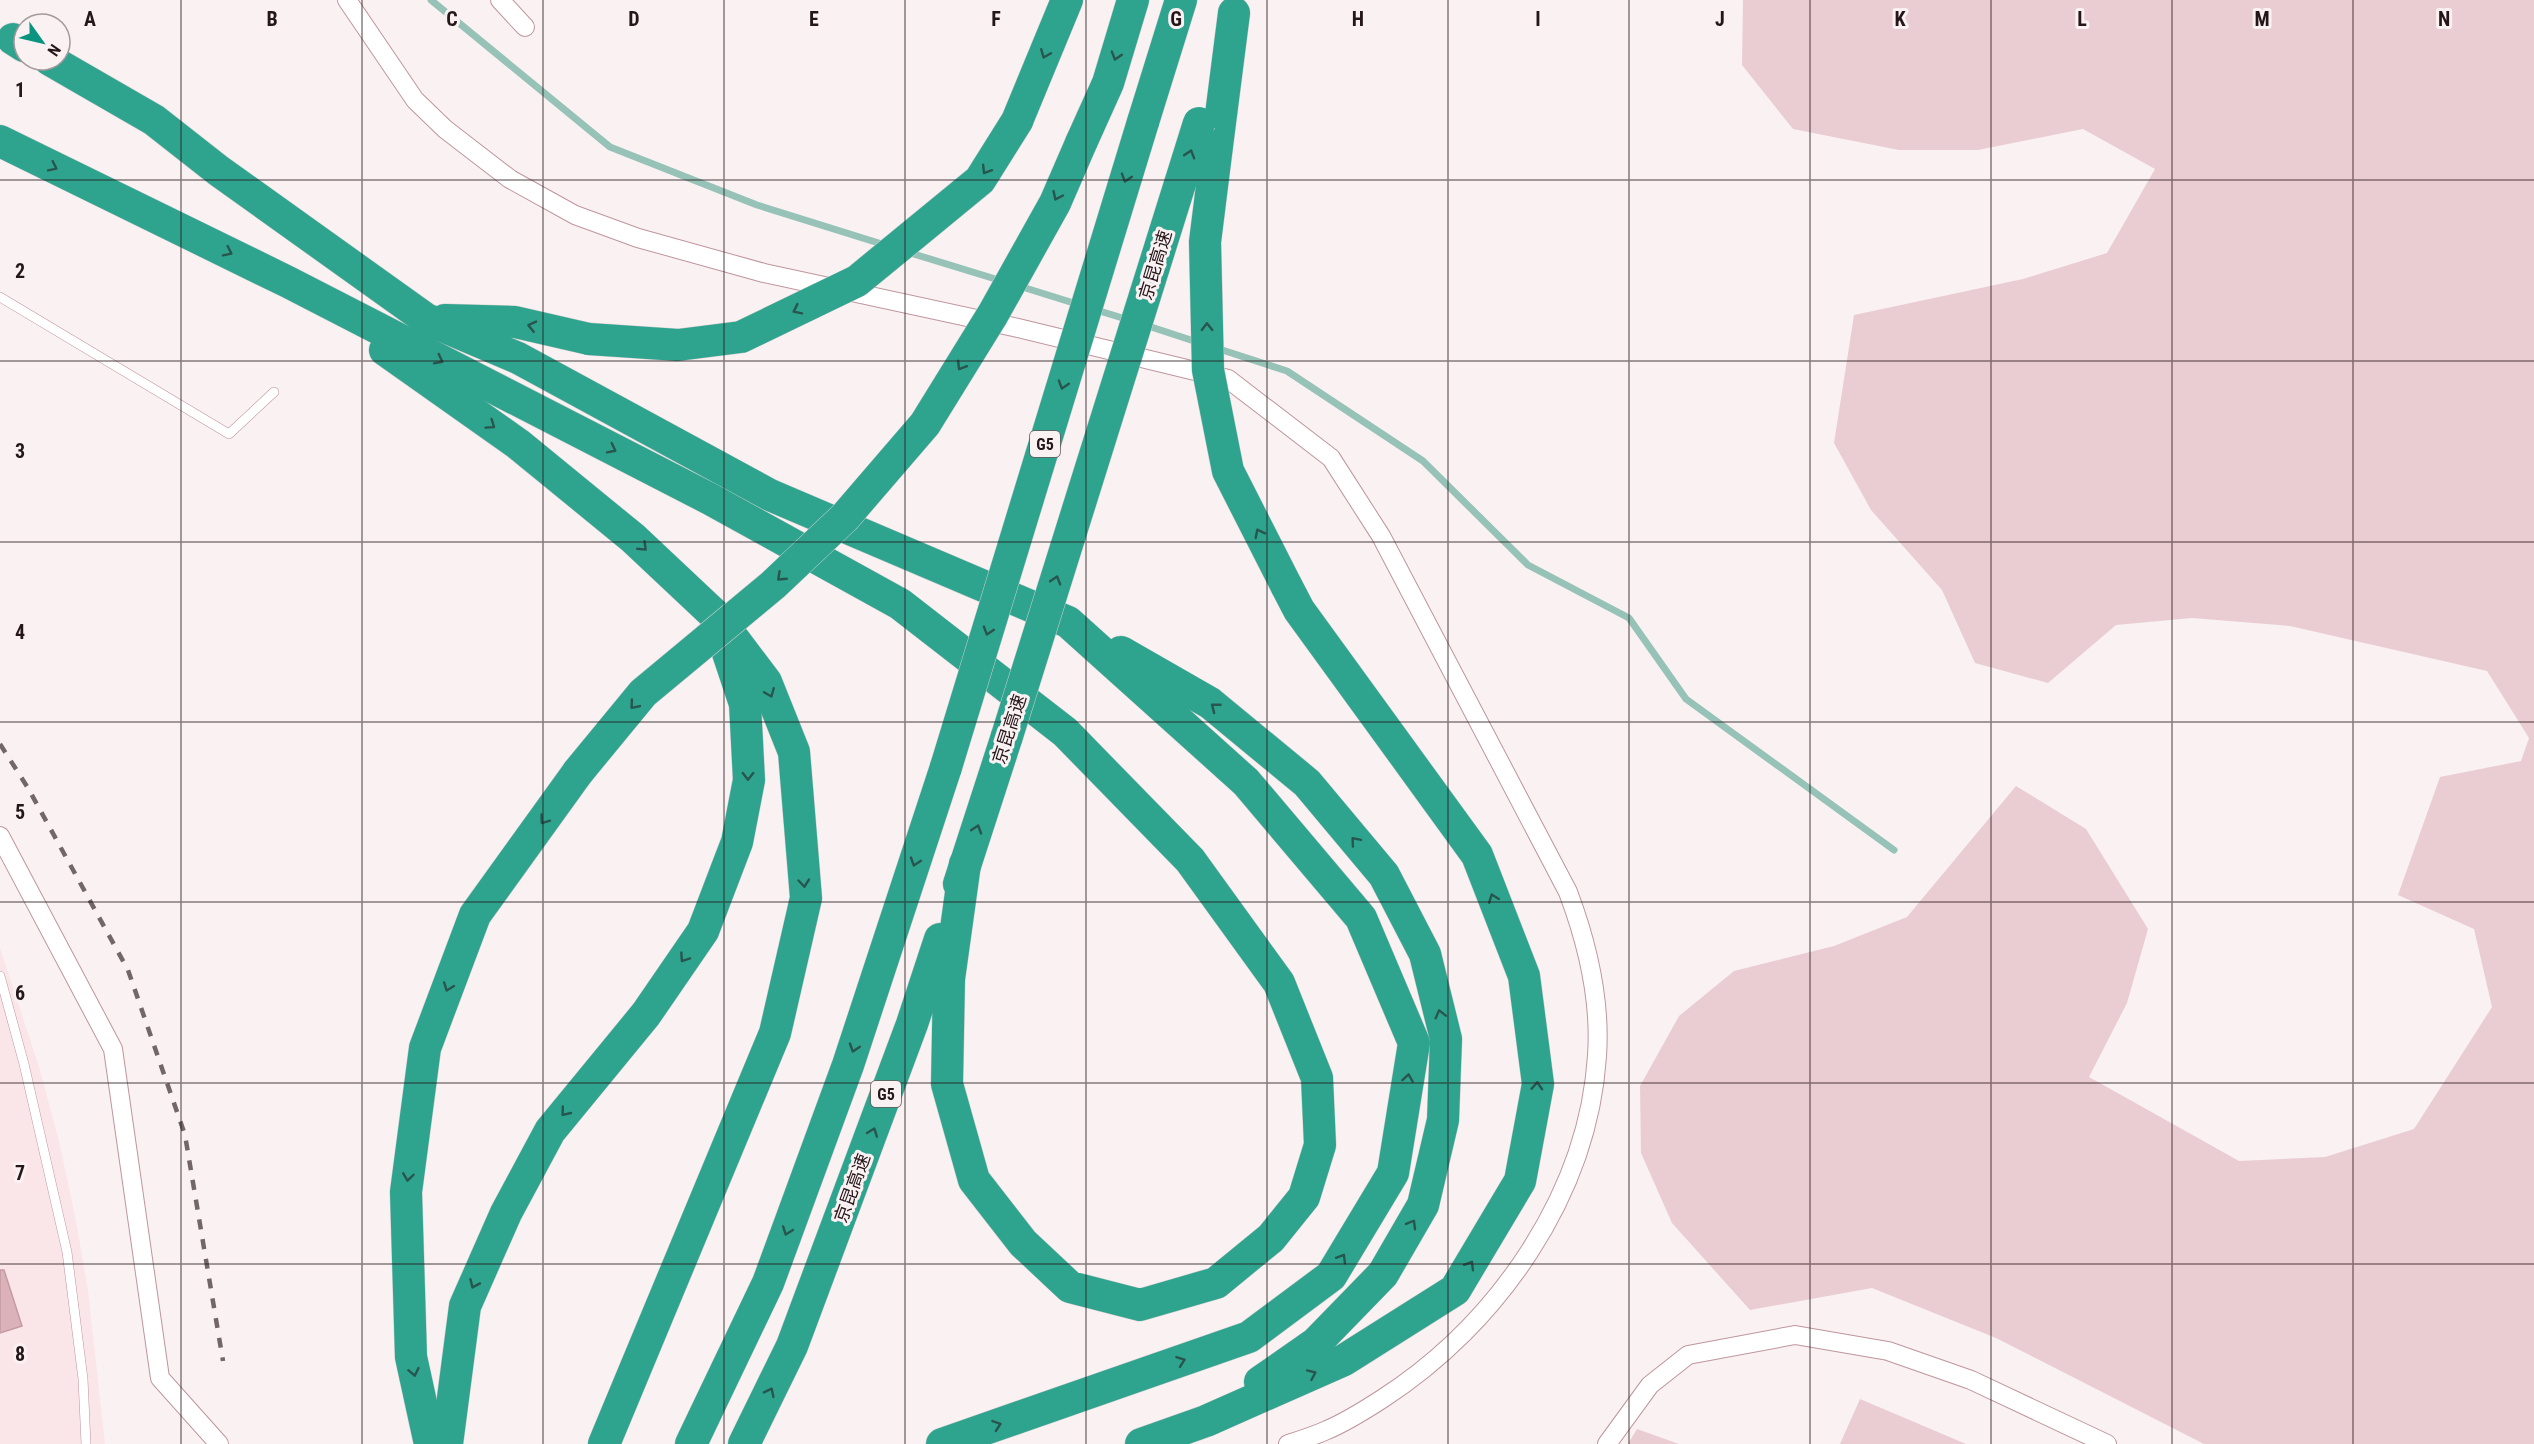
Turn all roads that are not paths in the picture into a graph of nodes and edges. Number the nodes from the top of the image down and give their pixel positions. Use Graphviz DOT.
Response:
graph roads {
  1 [pos="347,0"];
  2 [pos="500,0"];
  3 [pos="1067,0"];
  4 [pos="1133,0"];
  5 [pos="1181,0"];
  6 [pos="1236,7"];
  7 [pos="525,27"];
  8 [pos="71,72"];
  9 [pos="1208,134"];
  10 [pos="0,141"];
  11 [pos="288,282"];
  12 [pos="0,297"];
  13 [pos="426,319"];
  14 [pos="274,392"];
  15 [pos="717,617"];
  16 [pos="1068,622"];
  17 [pos="0,836"];
  18 [pos="965,864"];
  19 [pos="0,976"];
  20 [pos="1206,1421"];
  21 [pos="1331,1437"];
  22 [pos="86,1444"];
  23 [pos="219,1444"];
  24 [pos="430,1444"];
  25 [pos="447,1444"];
  26 [pos="604,1444"];
  27 [pos="691,1444"];
  28 [pos="744,1444"];
  29 [pos="942,1444"];
  30 [pos="1141,1444"];
  31 [pos="1288,1444"];
  32 [pos="1607,1444"];
  33 [pos="2107,1444"];
  1 -- 21 [label="street"];
  2 -- 7 [label="street"];
  3 -- 13 [label="highway, one-way, bridge"];
  4 -- 24 [label="highway, one-way, bridge"];
  5 -- 27 [label="highway, G5, one-way, bridge"];
  6 -- 9 [label="highway, 京昆高速 / G5"];
  8 -- 13 [label="highway"];
  18 -- 9 [label="highway, 京昆高速 / G5, one-way, bridge"];
  20 -- 9 [label="highway, one-way, bridge"];
  10 -- 11 [label="highway, one-way"];
  11 -- 15 [label="highway, one-way"];
  11 -- 18 [label="highway, one-way"];
  12 -- 14 [label="lane"];
  13 -- 16 [label="highway"];
  15 -- 25 [label="highway, one-way"];
  15 -- 26 [label="highway, one-way"];
  20 -- 16 [label="highway, one-way"];
  29 -- 16 [label="highway, one-way"];
  17 -- 23 [label="street"];
  28 -- 18 [label="highway, 京昆高速 / G5, one-way"];
  19 -- 22 [label="lane"];
  20 -- 30 [label="highway"];
  21 -- 31 [label="street"];
  32 -- 33 [label="street"];
}
